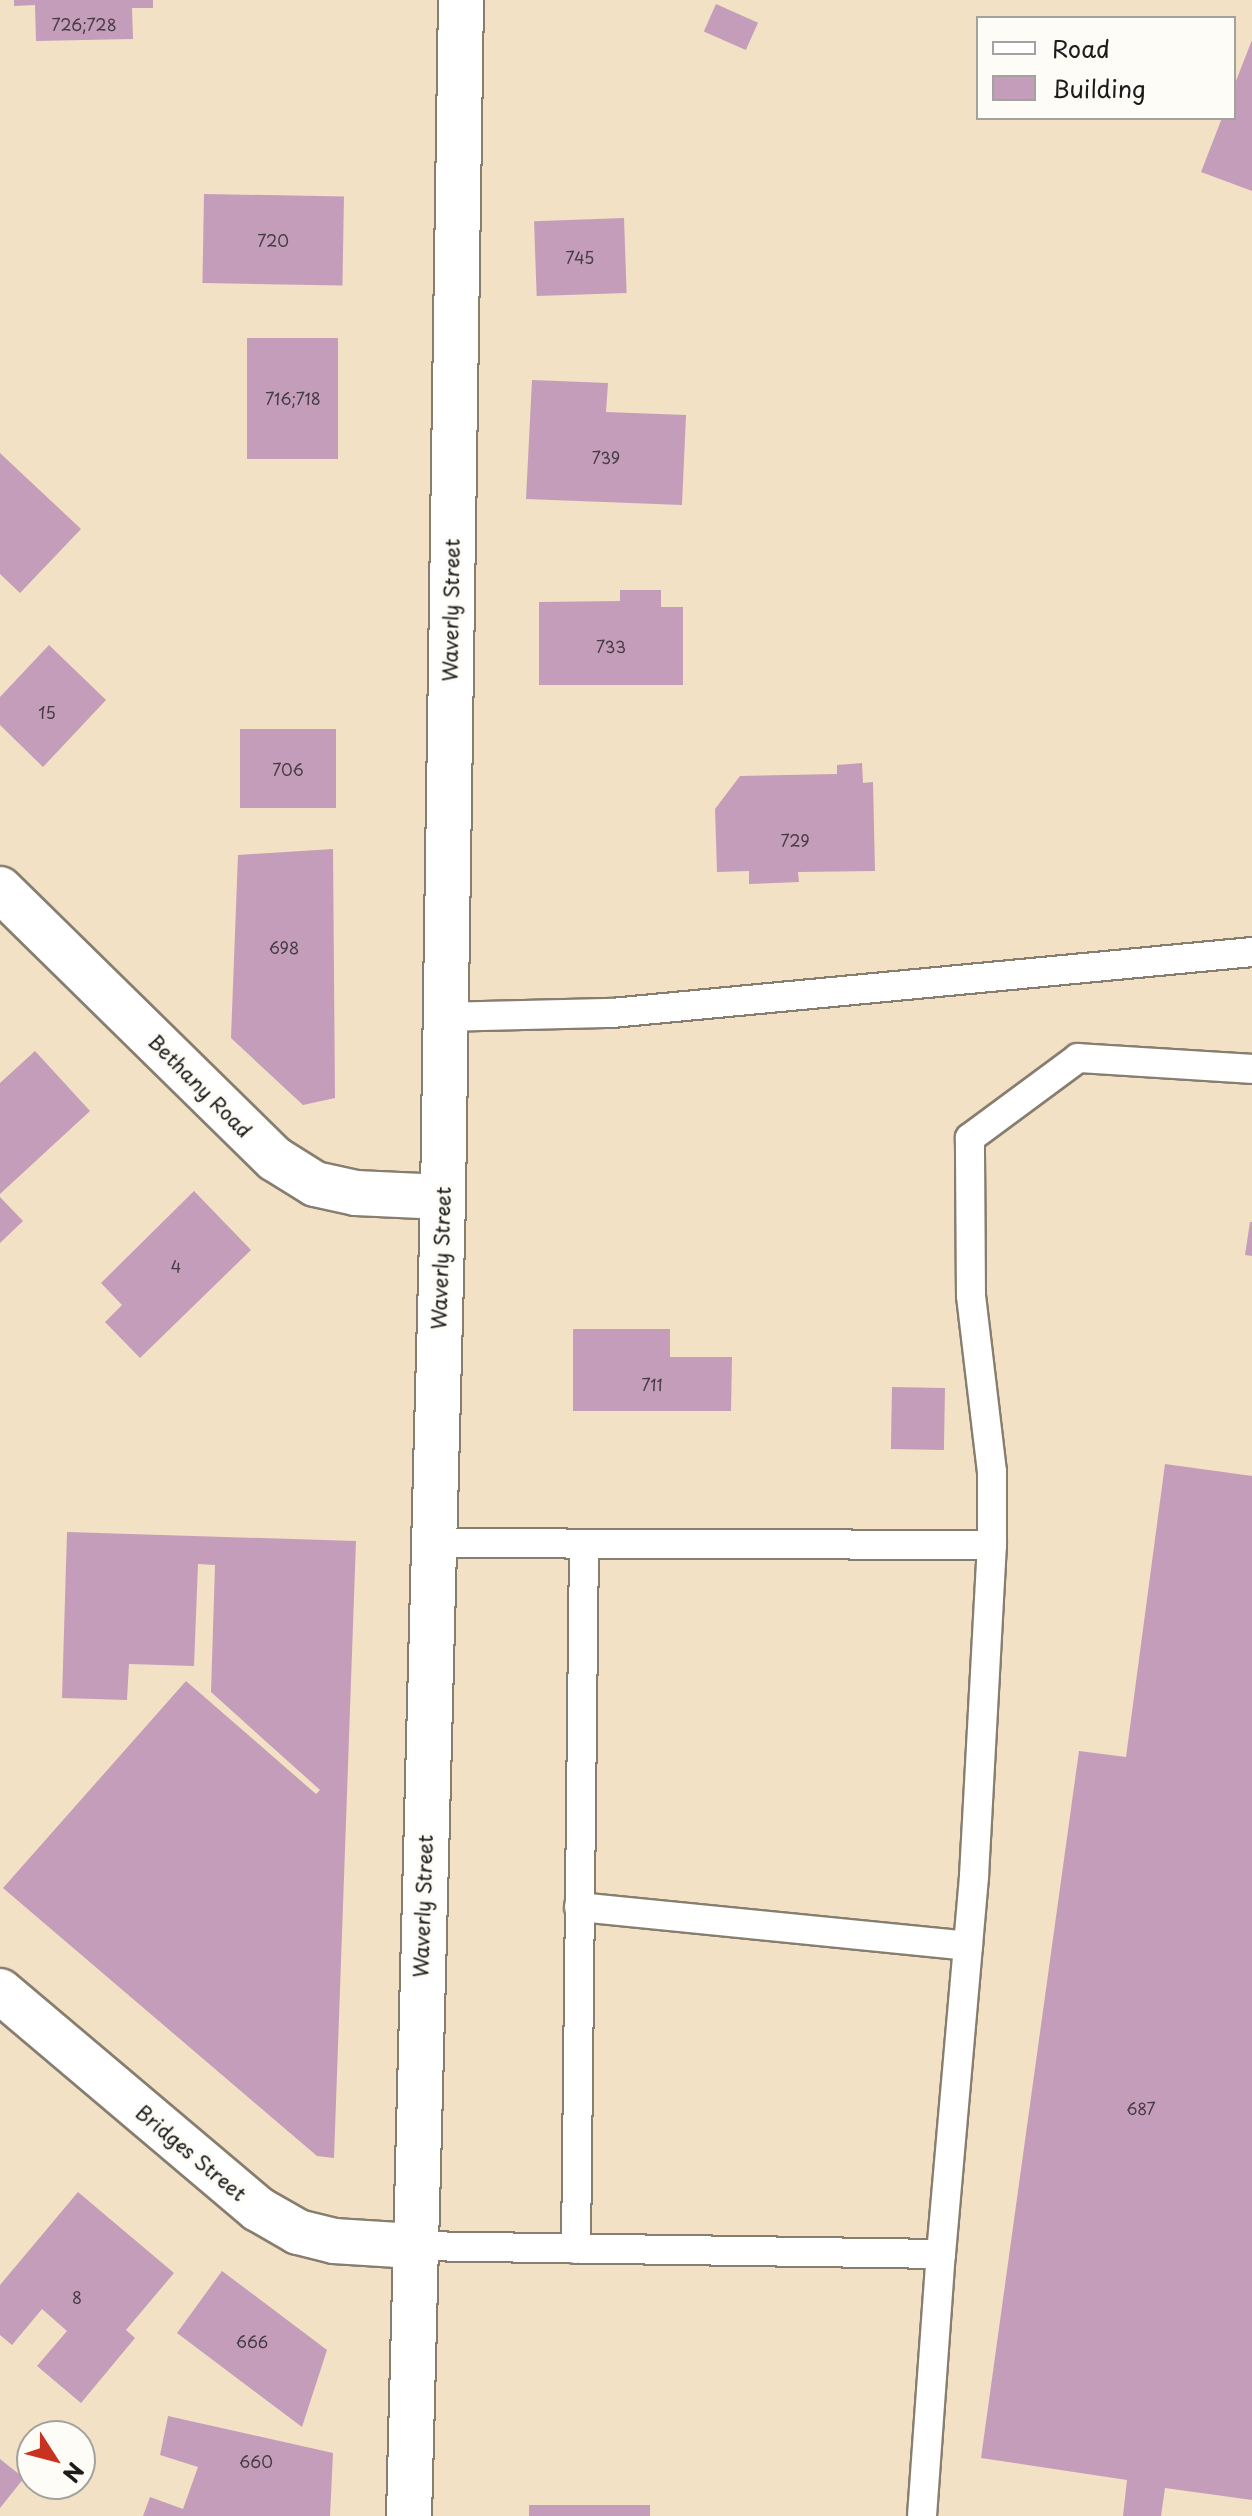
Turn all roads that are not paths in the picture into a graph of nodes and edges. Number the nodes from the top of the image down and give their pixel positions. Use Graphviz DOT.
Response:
graph roads {
  1 [pos="461,0"];
  2 [pos="0,889"];
  3 [pos="1252,952"];
  4 [pos="445,1017"];
  5 [pos="1252,1069"];
  6 [pos="443,1197"];
  7 [pos="433,1543"];
  8 [pos="584,1544"];
  9 [pos="992,1545"];
  10 [pos="579,1907"];
  11 [pos="968,1946"];
  12 [pos="0,1991"];
  13 [pos="414,2246"];
  14 [pos="576,2249"];
  15 [pos="941,2254"];
  16 [pos="409,2516"];
  17 [pos="922,2516"];
  1 -- 4 [label="main road, Waverly Street"];
  2 -- 6 [label="main road, Bethany Road"];
  3 -- 4 [label="lane"];
  4 -- 6 [label="main road, Waverly Street"];
  5 -- 9 [label="lane"];
  6 -- 7 [label="main road, Waverly Street"];
  7 -- 8 [label="lane"];
  7 -- 13 [label="main road, Waverly Street"];
  8 -- 9 [label="lane"];
  8 -- 10 [label="lane"];
  9 -- 11 [label="lane"];
  10 -- 11 [label="lane"];
  10 -- 14 [label="lane"];
  11 -- 15 [label="lane"];
  12 -- 13 [label="main road, Bridges Street"];
  13 -- 14 [label="lane"];
  13 -- 16 [label="main road, Waverly Street"];
  14 -- 15 [label="lane"];
  15 -- 17 [label="lane"];
}
